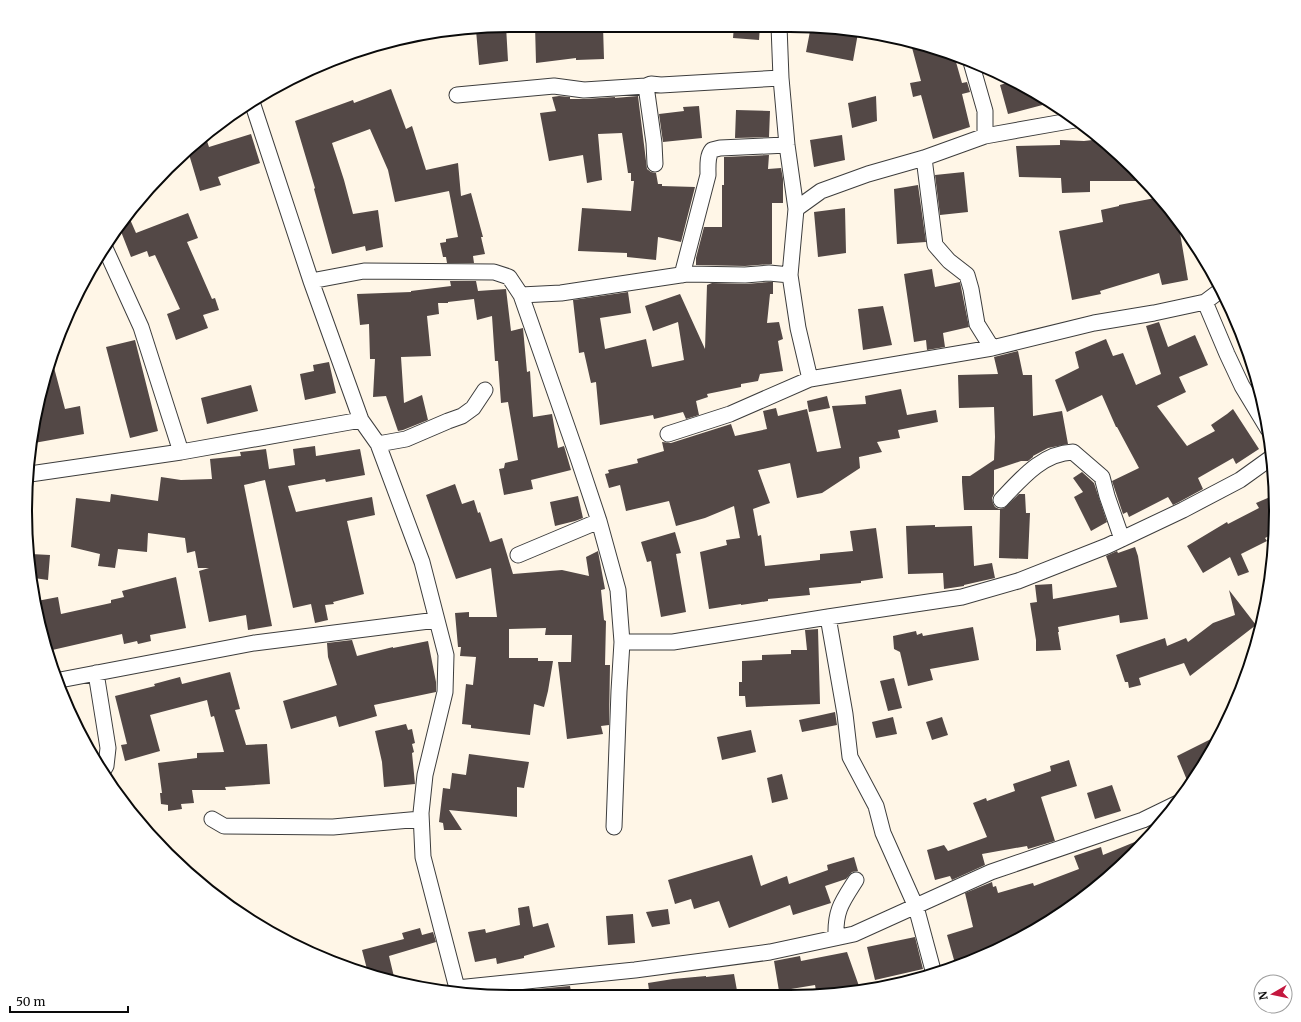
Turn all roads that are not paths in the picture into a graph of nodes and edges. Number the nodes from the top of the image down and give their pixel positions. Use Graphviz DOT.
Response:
graph roads {
  1 [pos="779,32"];
  2 [pos="973,68"];
  3 [pos="781,78"];
  4 [pos="646,86"];
  5 [pos="457,95"];
  6 [pos="254,107"];
  7 [pos="1068,121"];
  8 [pos="985,136"];
  9 [pos="787,144"];
  10 [pos="924,158"];
  11 [pos="655,164"];
  12 [pos="796,209"];
  13 [pos="107,253"];
  14 [pos="682,275"];
  15 [pos="790,275"];
  16 [pos="311,281"];
  17 [pos="1217,293"];
  18 [pos="521,295"];
  19 [pos="1205,302"];
  20 [pos="992,348"];
  21 [pos="810,379"];
  22 [pos="484,390"];
  23 [pos="1259,414"];
  24 [pos="361,420"];
  25 [pos="668,434"];
  26 [pos="378,444"];
  27 [pos="181,452"];
  28 [pos="1266,461"];
  29 [pos="34,473"];
  30 [pos="1001,500"];
  31 [pos="599,522"];
  32 [pos="1122,539"];
  33 [pos="518,555"];
  34 [pos="828,617"];
  35 [pos="438,620"];
  36 [pos="622,642"];
  37 [pos="96,673"];
  38 [pos="63,680"];
  39 [pos="106,766"];
  40 [pos="1165,810"];
  41 [pos="212,819"];
  42 [pos="421,819"];
  43 [pos="614,828"];
  44 [pos="856,880"];
  45 [pos="916,907"];
  46 [pos="836,937"];
  47 [pos="933,968"];
  48 [pos="456,987"];
  49 [pos="472,988"];
  1 -- 3 [label="street"];
  2 -- 8 [label="street"];
  3 -- 4 [label="street"];
  3 -- 9 [label="street"];
  4 -- 5 [label="street"];
  4 -- 11 [label="street"];
  6 -- 16 [label="street"];
  7 -- 8 [label="street"];
  8 -- 10 [label="street"];
  9 -- 12 [label="street"];
  9 -- 14 [label="street"];
  10 -- 12 [label="street"];
  10 -- 20 [label="street"];
  12 -- 15 [label="street"];
  13 -- 27 [label="street"];
  14 -- 15 [label="street"];
  14 -- 18 [label="street"];
  15 -- 21 [label="street"];
  16 -- 18 [label="street"];
  16 -- 24 [label="street"];
  17 -- 19 [label="street"];
  18 -- 31 [label="street"];
  19 -- 20 [label="street"];
  19 -- 23 [label="street"];
  20 -- 21 [label="street"];
  21 -- 25 [label="street"];
  22 -- 26 [label="street"];
  24 -- 26 [label="street"];
  24 -- 27 [label="street"];
  26 -- 35 [label="street"];
  27 -- 29 [label="street"];
  28 -- 32 [label="street"];
  30 -- 32 [label="street"];
  31 -- 33 [label="street"];
  31 -- 36 [label="street"];
  32 -- 34 [label="street"];
  34 -- 36 [label="street"];
  34 -- 45 [label="street"];
  35 -- 37 [label="street"];
  35 -- 42 [label="street"];
  36 -- 43 [label="street"];
  37 -- 38 [label="street"];
  37 -- 39 [label="street"];
  40 -- 45 [label="street"];
  41 -- 42 [label="street"];
  42 -- 48 [label="street"];
  44 -- 46 [label="street"];
  45 -- 46 [label="street"];
  45 -- 47 [label="street"];
  46 -- 49 [label="street"];
}
